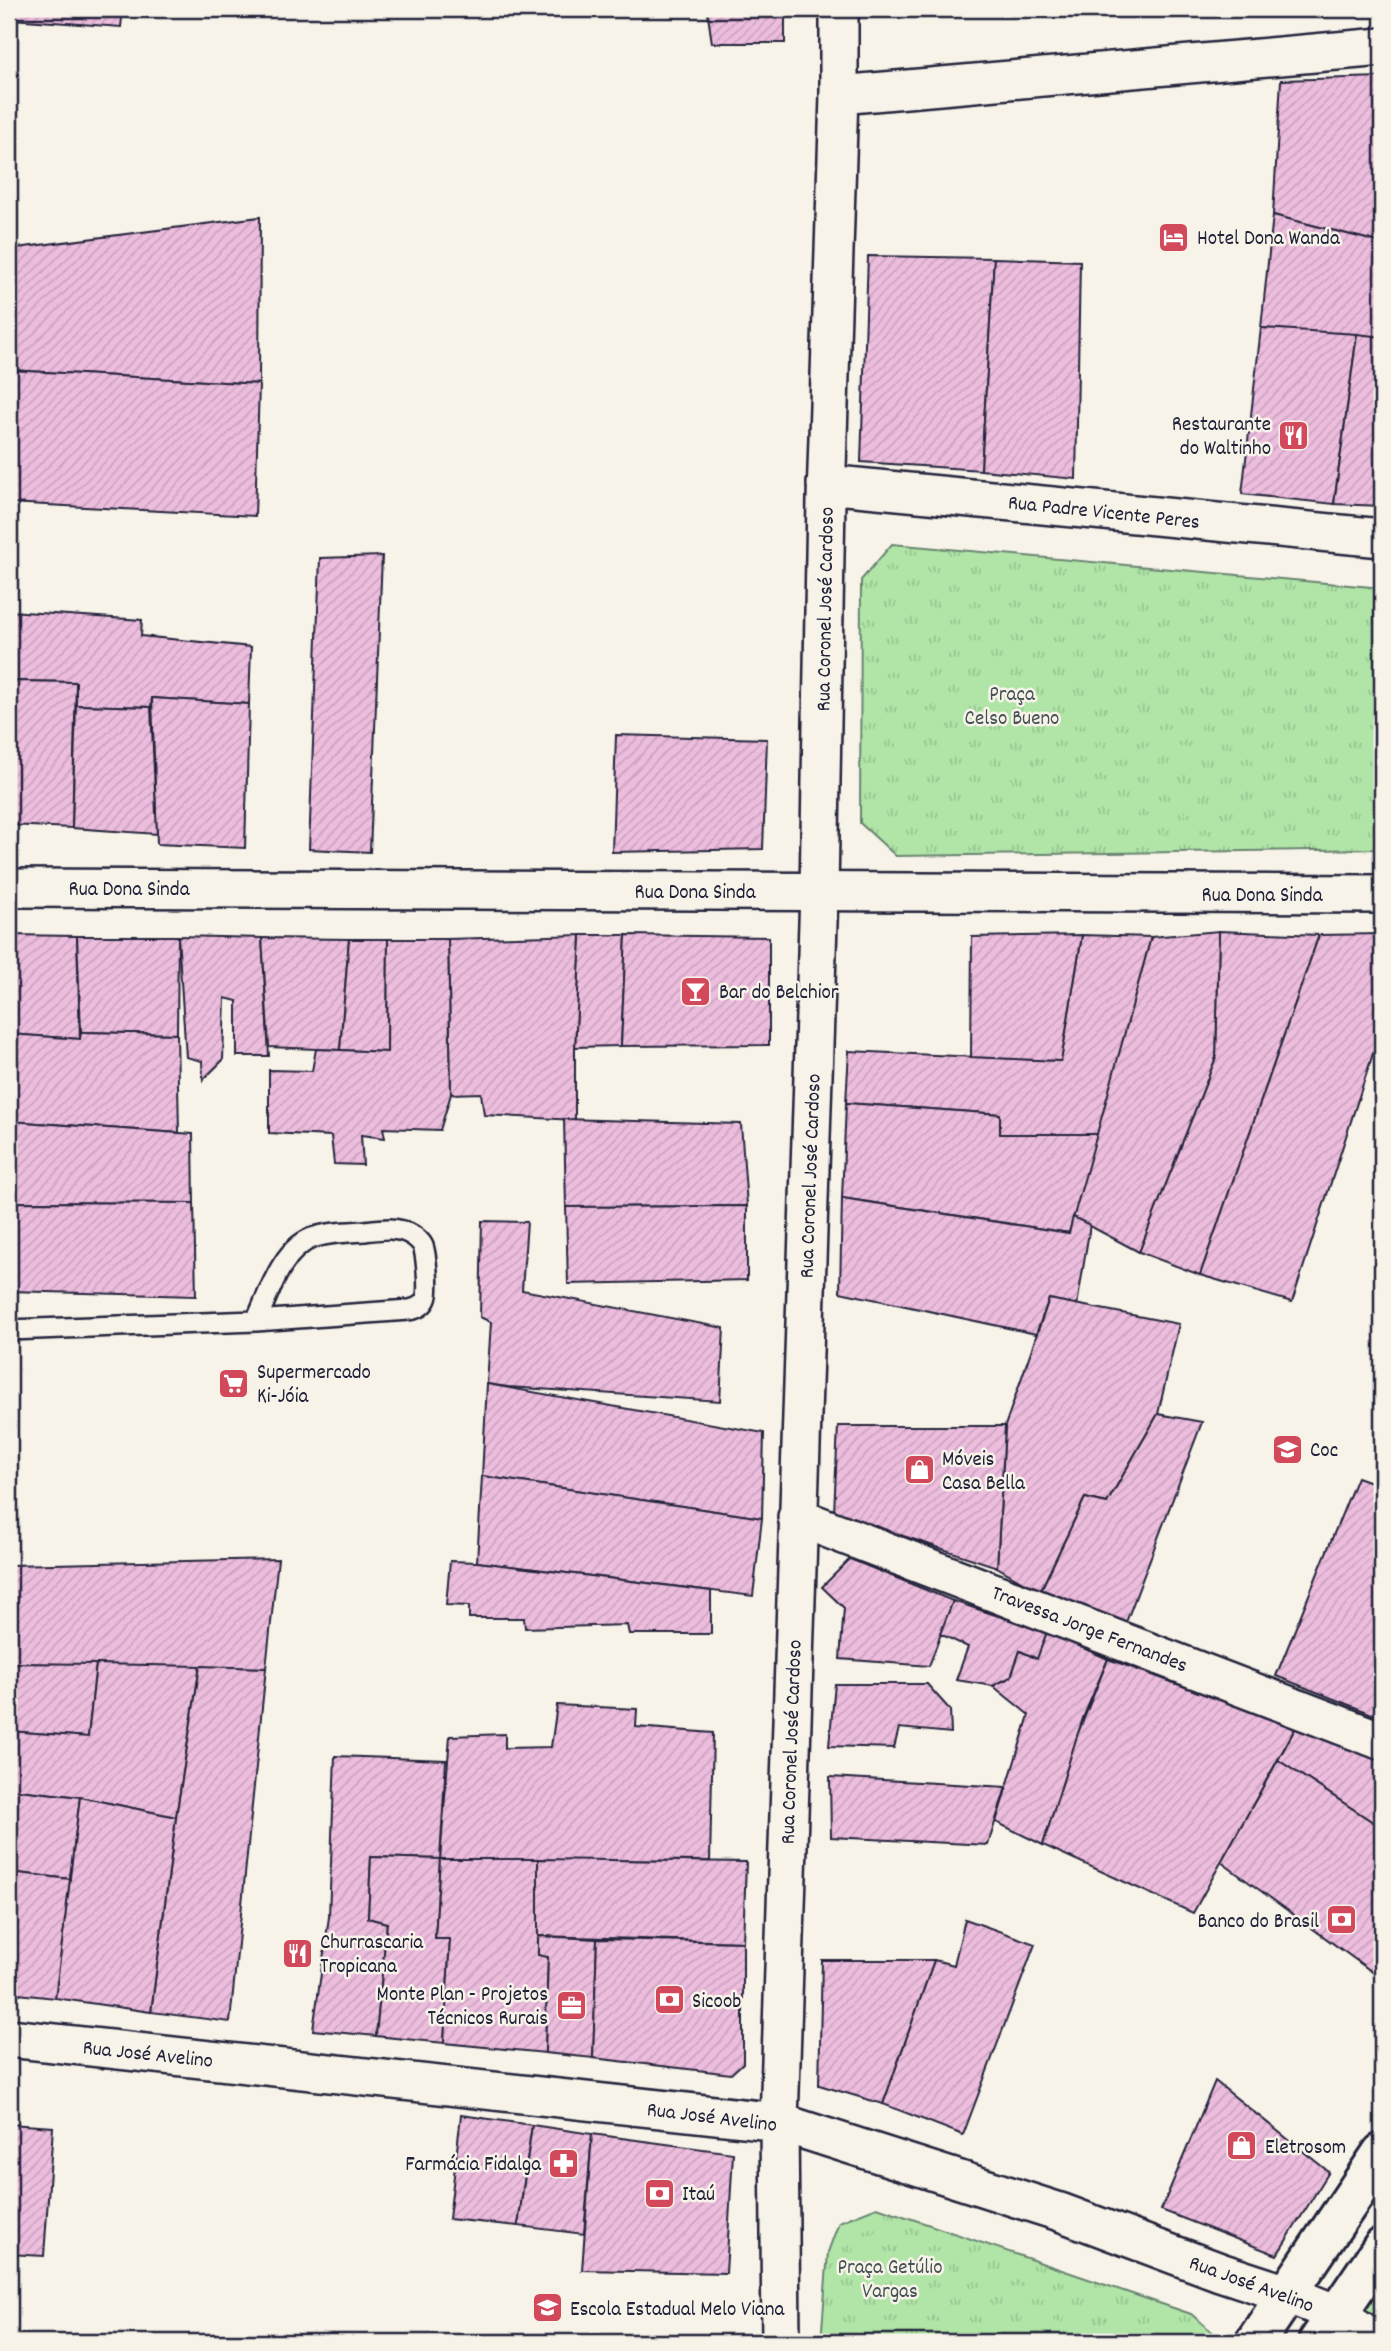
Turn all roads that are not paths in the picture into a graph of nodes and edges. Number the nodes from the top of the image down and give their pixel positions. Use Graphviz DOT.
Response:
graph roads {
  1 [pos="839,9"];
  2 [pos="1382,47"];
  3 [pos="839,95"];
  4 [pos="826,484"];
  5 [pos="1382,538"];
  6 [pos="9,888"];
  7 [pos="818,892"];
  8 [pos="1382,894"];
  9 [pos="257,1321"];
  10 [pos="9,1330"];
  11 [pos="797,1517"];
  12 [pos="1382,1741"];
  13 [pos="9,2038"];
  14 [pos="779,2122"];
  15 [pos="1377,2174"];
  16 [pos="1382,2248"];
  17 [pos="1287,2294"];
  18 [pos="1328,2328"];
  19 [pos="781,2342"];
  20 [pos="1255,2342"];
  21 [pos="1378,2342"];
  1 -- 3 [label="street, Rua Coronel José Cardoso"];
  2 -- 3 [label="street"];
  3 -- 4 [label="street, Rua Coronel José Cardoso"];
  4 -- 5 [label="street, Rua Padre Vicente Peres"];
  4 -- 7 [label="street, Rua Coronel José Cardoso"];
  6 -- 7 [label="street, Rua Dona Sinda"];
  7 -- 8 [label="street, Rua Dona Sinda"];
  7 -- 11 [label="street, Rua Coronel José Cardoso"];
  9 -- 9 [label="lane"];
  9 -- 10 [label="lane"];
  11 -- 12 [label="street, Travessa Jorge Fernandes"];
  11 -- 14 [label="street, Rua Coronel José Cardoso"];
  13 -- 14 [label="street, Rua José Avelino"];
  14 -- 17 [label="street, Rua José Avelino"];
  14 -- 19 [label="street, Rua Coronel José Cardoso"];
  15 -- 17 [label="main road"];
  16 -- 18 [label="main road"];
  17 -- 18 [label="street, Rua José Avelino"];
  17 -- 20 [label="main road"];
  18 -- 21 [label="street, Rua José Avelino"];
}
